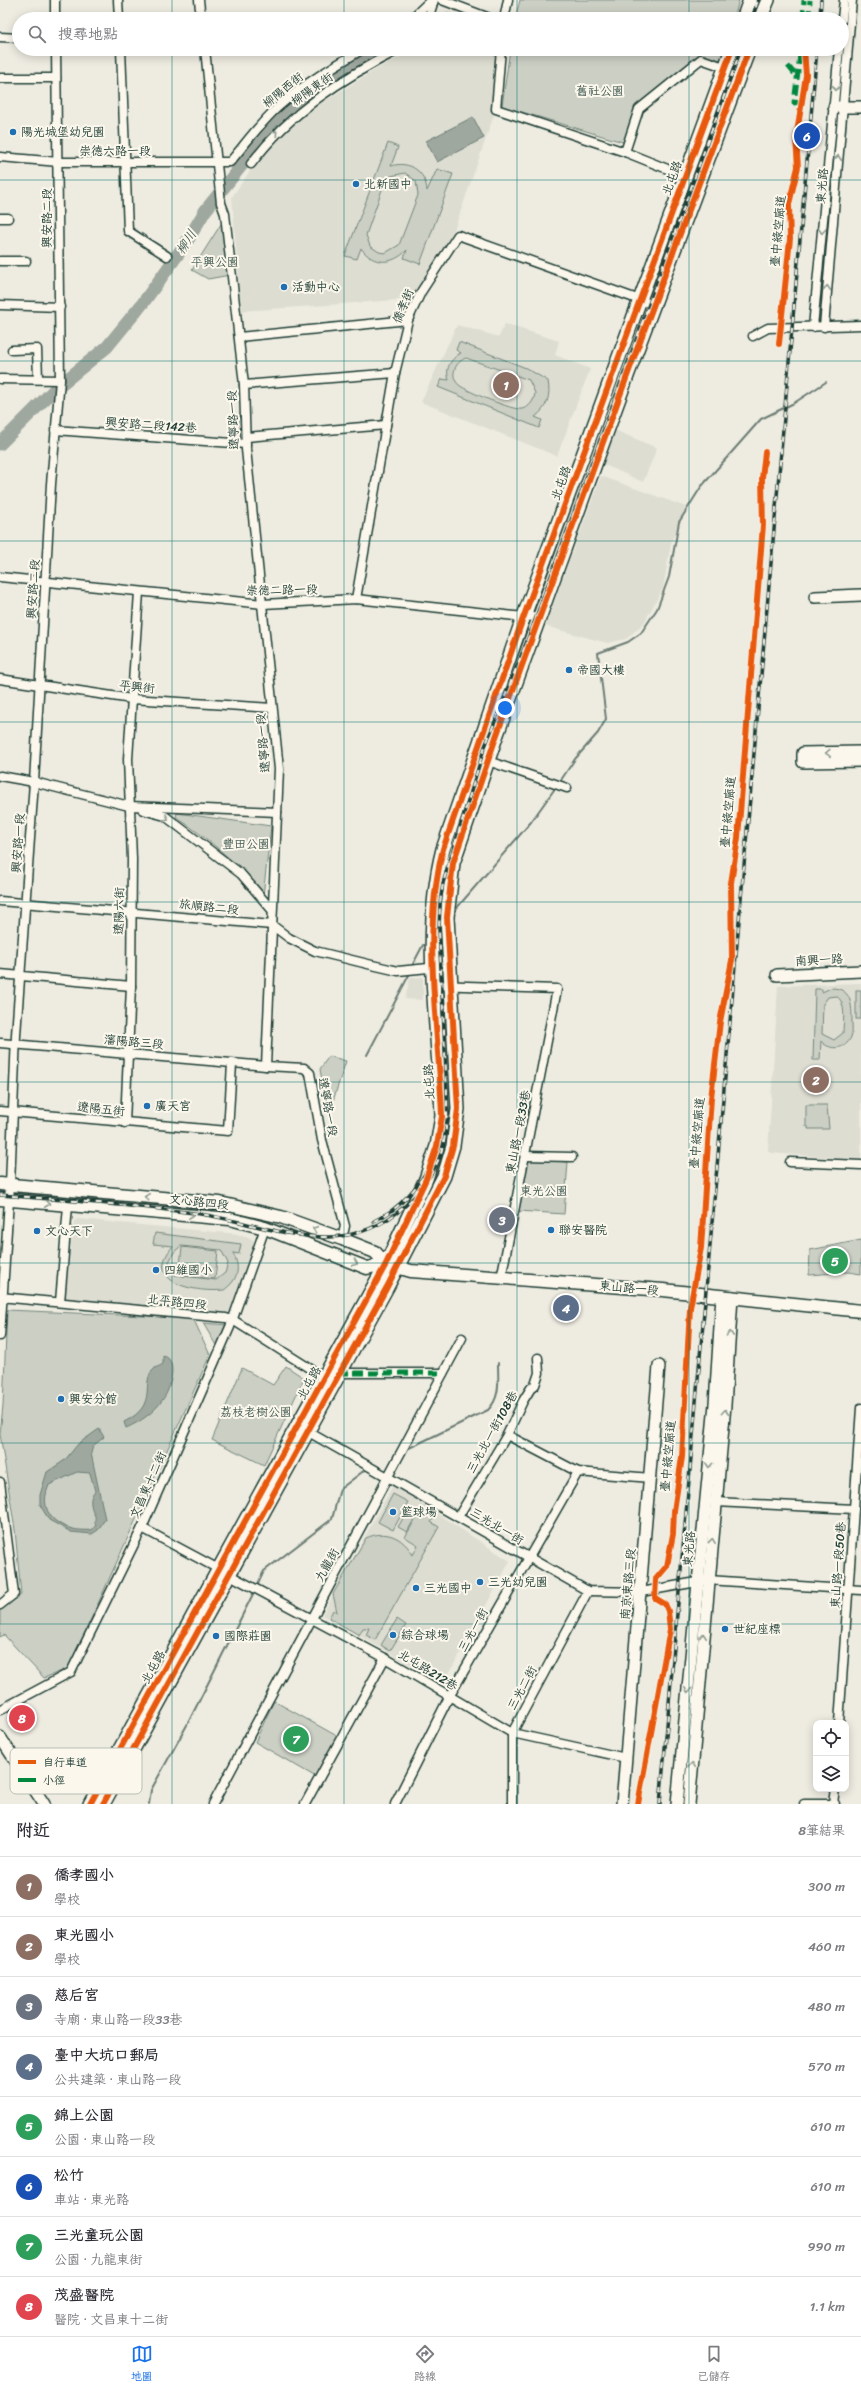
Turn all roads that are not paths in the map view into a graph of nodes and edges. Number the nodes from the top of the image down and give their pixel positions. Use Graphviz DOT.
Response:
graph roads {
  1 [pos="55,0"];
  2 [pos="118,0"];
  3 [pos="200,0"];
  4 [pos="433,0"];
  5 [pos="442,0"];
  6 [pos="508,0"];
  7 [pos="750,0"];
  8 [pos="768,0"];
  9 [pos="844,0"];
  10 [pos="852,0"];
  11 [pos="55,12"];
  12 [pos="119,12"];
  13 [pos="201,12"];
  14 [pos="419,12"];
  15 [pos="430,12"];
  16 [pos="474,12"];
  17 [pos="505,12"];
  18 [pos="746,12"];
  19 [pos="763,12"];
  20 [pos="843,12"];
  21 [pos="849,23"];
  22 [pos="0,38"];
  23 [pos="12,38"];
  24 [pos="56,56"];
  25 [pos="120,56"];
  26 [pos="206,56"];
  27 [pos="352,56"];
  28 [pos="386,56"];
  29 [pos="500,56"];
  30 [pos="729,56"];
  31 [pos="746,56"];
  32 [pos="839,56"];
  33 [pos="845,56"];
  34 [pos="724,67"];
  35 [pos="0,78"];
  36 [pos="56,78"];
  37 [pos="861,106"];
  38 [pos="838,107"];
  39 [pos="625,152"];
  40 [pos="0,157"];
  41 [pos="59,162"];
  42 [pos="230,162"];
  43 [pos="125,163"];
  44 [pos="218,163"];
  45 [pos="251,164"];
  46 [pos="685,176"];
  47 [pos="167,256"];
  48 [pos="0,261"];
  49 [pos="26,262"];
  50 [pos="640,300"];
  51 [pos="0,305"];
  52 [pos="60,306"];
  53 [pos="654,306"];
  54 [pos="408,320"];
  55 [pos="861,325"];
  56 [pos="813,327"];
  57 [pos="824,327"];
  58 [pos="753,336"];
  59 [pos="239,337"];
  60 [pos="12,350"];
  61 [pos="395,373"];
  62 [pos="0,379"];
  63 [pos="38,379"];
  64 [pos="59,383"];
  65 [pos="244,386"];
  66 [pos="386,425"];
  67 [pos="55,430"];
  68 [pos="247,440"];
  69 [pos="0,577"];
  70 [pos="46,582"];
  71 [pos="139,592"];
  72 [pos="861,595"];
  73 [pos="815,597"];
  74 [pos="356,599"];
  75 [pos="263,604"];
  76 [pos="540,616"];
  77 [pos="524,617"];
  78 [pos="0,678"];
  79 [pos="38,684"];
  80 [pos="132,700"];
  81 [pos="272,708"];
  82 [pos="861,752"];
  83 [pos="488,761"];
  84 [pos="861,761"];
  85 [pos="0,776"];
  86 [pos="34,782"];
  87 [pos="565,787"];
  88 [pos="129,806"];
  89 [pos="277,812"];
  90 [pos="0,901"];
  91 [pos="27,902"];
  92 [pos="272,910"];
  93 [pos="131,911"];
  94 [pos="272,925"];
  95 [pos="434,966"];
  96 [pos="449,966"];
  97 [pos="861,971"];
  98 [pos="0,974"];
  99 [pos="22,975"];
  100 [pos="778,975"];
  101 [pos="450,984"];
  102 [pos="435,985"];
  103 [pos="131,986"];
  104 [pos="0,1043"];
  105 [pos="15,1044"];
  106 [pos="127,1053"];
  107 [pos="232,1064"];
  108 [pos="266,1066"];
  109 [pos="0,1111"];
  110 [pos="13,1112"];
  111 [pos="125,1123"];
  112 [pos="526,1156"];
  113 [pos="572,1157"];
  114 [pos="790,1162"];
  115 [pos="861,1165"];
  116 [pos="5,1185"];
  117 [pos="4,1199"];
  118 [pos="68,1206"];
  119 [pos="265,1228"];
  120 [pos="342,1239"];
  121 [pos="392,1266"];
  122 [pos="501,1279"];
  123 [pos="727,1297"];
  124 [pos="2,1298"];
  125 [pos="60,1302"];
  126 [pos="861,1311"];
  127 [pos="233,1320"];
  128 [pos="0,1336"];
  129 [pos="462,1338"];
  130 [pos="538,1358"];
  131 [pos="659,1366"];
  132 [pos="443,1373"];
  133 [pos="332,1378"];
  134 [pos="861,1408"];
  135 [pos="861,1415"];
  136 [pos="303,1428"];
  137 [pos="507,1435"];
  138 [pos="578,1472"];
  139 [pos="388,1478"];
  140 [pos="651,1478"];
  141 [pos="0,1482"];
  142 [pos="716,1502"];
  143 [pos="854,1509"];
  144 [pos="458,1517"];
  145 [pos="142,1528"];
  146 [pos="527,1558"];
  147 [pos="223,1572"];
  148 [pos="704,1580"];
  149 [pos="849,1590"];
  150 [pos="861,1590"];
  151 [pos="588,1591"];
  152 [pos="641,1592"];
  153 [pos="0,1605"];
  154 [pos="311,1620"];
  155 [pos="384,1658"];
  156 [pos="449,1697"];
  157 [pos="0,1710"];
  158 [pos="839,1720"];
  159 [pos="512,1733"];
  160 [pos="0,1737"];
  161 [pos="122,1748"];
  162 [pos="132,1748"];
  163 [pos="10,1752"];
  164 [pos="626,1758"];
  165 [pos="835,1792"];
  166 [pos="37,1794"];
  167 [pos="96,1794"];
  168 [pos="108,1794"];
  169 [pos="44,1804"];
  170 [pos="90,1804"];
  171 [pos="103,1804"];
  172 [pos="213,1804"];
  173 [pos="305,1804"];
  174 [pos="395,1804"];
  175 [pos="512,1804"];
  176 [pos="622,1804"];
  177 [pos="677,1804"];
  178 [pos="689,1804"];
  179 [pos="804,1804"];
  180 [pos="834,1804"];
  1 -- 11 [label="street"];
  2 -- 12 [label="street"];
  3 -- 13 [label="street"];
  4 -- 14 [label="street"];
  4 -- 15 [label="street"];
  5 -- 16 [label="street"];
  6 -- 17 [label="street"];
  7 -- 18 [label="main road"];
  8 -- 19 [label="main road"];
  9 -- 20 [label="street"];
  10 -- 21 [label="street, 東光路"];
  22 -- 23 [label="street"];
  24 -- 36 [label="street, 興安路二段"];
  25 -- 43 [label="street"];
  26 -- 44 [label="street"];
  27 -- 42 [label="street, 柳陽西街"];
  45 -- 28 [label="street, 柳陽東街, one-way"];
  29 -- 39 [label="street"];
  30 -- 34 [label="main road, 北屯路"];
  31 -- 53 [label="main road"];
  32 -- 38 [label="street, 東光路, one-way"];
  33 -- 38 [label="street, 東光路"];
  34 -- 39 [label="street"];
  34 -- 46 [label="main road, 北屯路"];
  35 -- 36 [label="street"];
  36 -- 41 [label="street, 興安路二段"];
  37 -- 38 [label="street"];
  38 -- 56 [label="street, 東光路, one-way"];
  57 -- 38 [label="street, 東光路, one-way"];
  39 -- 46 [label="street"];
  40 -- 41 [label="street, 崇德六路一段"];
  41 -- 43 [label="street, 崇德六路一段"];
  41 -- 52 [label="street, 興安路二段"];
  42 -- 44 [label="street, 崇德六路一段"];
  43 -- 44 [label="street, 崇德六路一段"];
  43 -- 47 [label="street"];
  44 -- 59 [label="street, 遼寧路一段"];
  46 -- 50 [label="main road, 北屯路"];
  48 -- 49 [label="street"];
  50 -- 53 [label="street, 僑孝街"];
  50 -- 54 [label="street, 僑孝街"];
  50 -- 77 [label="main road, 北屯路"];
  51 -- 52 [label="street"];
  52 -- 64 [label="street, 興安路二段"];
  53 -- 76 [label="main road"];
  54 -- 59 [label="street"];
  54 -- 61 [label="street, 僑孝街"];
  55 -- 57 [label="street"];
  56 -- 57 [label="street"];
  56 -- 58 [label="street"];
  59 -- 65 [label="street, 遼寧路一段"];
  60 -- 63 [label="street"];
  61 -- 65 [label="street"];
  61 -- 66 [label="street, 僑孝街"];
  62 -- 63 [label="street"];
  63 -- 64 [label="street"];
  64 -- 67 [label="street, 興安路二段"];
  65 -- 68 [label="street, 遼寧路一段"];
  66 -- 68 [label="street, 興安路二段142巷"];
  66 -- 74 [label="street, 僑孝街"];
  67 -- 68 [label="street, 興安路二段142巷"];
  67 -- 70 [label="street, 興安路二段"];
  68 -- 75 [label="street, 遼寧路一段"];
  69 -- 70 [label="street, 崇德二路一段"];
  70 -- 71 [label="street, 崇德二路一段"];
  70 -- 79 [label="street, 興安路二段"];
  71 -- 75 [label="street, 崇德二路一段"];
  71 -- 80 [label="street, 遼陽六街"];
  72 -- 73 [label="street"];
  74 -- 75 [label="street, 崇德二路一段"];
  74 -- 77 [label="street, 崇德二路一段"];
  75 -- 81 [label="street, 遼寧路一段"];
  76 -- 77 [label="street, 崇德二路一段"];
  76 -- 83 [label="main road"];
  77 -- 95 [label="main road, 北屯路"];
  78 -- 79 [label="street, 平興街"];
  79 -- 80 [label="street, 平興街"];
  79 -- 86 [label="street, 興安路二段"];
  80 -- 81 [label="street, 平興街"];
  80 -- 88 [label="street, 遼陽六街"];
  81 -- 89 [label="street, 遼寧路一段"];
  82 -- 84 [label="street, one-way"];
  83 -- 87 [label="street"];
  83 -- 96 [label="main road, 北屯路"];
  85 -- 86 [label="street"];
  86 -- 88 [label="street"];
  86 -- 91 [label="street, 興安路一段"];
  88 -- 89 [label="street"];
  88 -- 92 [label="street, one-way"];
  88 -- 93 [label="street, 遼陽六街"];
  89 -- 92 [label="street, 遼寧路一段"];
  90 -- 91 [label="street, 旅順路二段"];
  91 -- 93 [label="street, 旅順路二段"];
  91 -- 99 [label="street, 興安路一段"];
  92 -- 94 [label="street, 遼寧路一段"];
  93 -- 94 [label="street, 旅順路二段"];
  93 -- 103 [label="street, 遼陽六街"];
  94 -- 95 [label="street"];
  94 -- 108 [label="street, 遼寧路一段"];
  95 -- 96 [label="street"];
  95 -- 102 [label="main road, 北屯路"];
  96 -- 101 [label="main road, 北屯路"];
  97 -- 100 [label="street, 南興一路"];
  98 -- 99 [label="street"];
  99 -- 103 [label="street"];
  99 -- 105 [label="street, 興安路一段"];
  101 -- 102 [label="street"];
  101 -- 112 [label="street, 東山路一段33巷"];
  101 -- 121 [label="main road, 北屯路"];
  102 -- 121 [label="main road, 北屯路"];
  103 -- 106 [label="street, 遼陽六街"];
  104 -- 105 [label="street, 瀋陽路三段"];
  105 -- 106 [label="street, 瀋陽路三段"];
  105 -- 110 [label="street, 興安路一段"];
  106 -- 107 [label="street, 瀋陽路三段"];
  106 -- 111 [label="street, 遼陽六街"];
  107 -- 108 [label="street, 瀋陽路三段"];
  107 -- 111 [label="street, 遼陽五街"];
  108 -- 120 [label="street, 遼寧路一段"];
  109 -- 110 [label="street, 遼陽五街"];
  110 -- 111 [label="street, 遼陽五街"];
  110 -- 116 [label="street, 興安路一段"];
  112 -- 113 [label="street"];
  112 -- 122 [label="street, 東山路一段33巷"];
  114 -- 115 [label="street"];
  116 -- 117 [label="street, 興安路一段"];
  120 -- 116 [label="main road, 文心路四段, one-way"];
  117 -- 118 [label="main road, 文心路四段, one-way"];
  117 -- 124 [label="street, 興安路一段"];
  118 -- 119 [label="main road, 文心路四段, one-way"];
  118 -- 125 [label="street"];
  119 -- 121 [label="main road, 文心路四段, one-way"];
  119 -- 127 [label="street, 文昌東十二街"];
  120 -- 121 [label="main road, 文心路四段"];
  121 -- 122 [label="main road, 東山路一段"];
  121 -- 133 [label="main road, 北屯路"];
  122 -- 123 [label="main road, 東山路一段"];
  123 -- 126 [label="main road, 東山路一段"];
  142 -- 123 [label="street, 東光路, one-way"];
  123 -- 148 [label="street, 東光路, one-way"];
  124 -- 125 [label="street, 北平路四段"];
  124 -- 128 [label="street, 興安路一段"];
  125 -- 127 [label="street, 北平路四段"];
  127 -- 133 [label="street, 北平路四段"];
  127 -- 145 [label="street, 文昌東十二街"];
  129 -- 132 [label="street, 九龍街"];
  130 -- 137 [label="street, 三光北一街108巷"];
  131 -- 140 [label="street, 南京東路三段"];
  132 -- 133 [label="street"];
  132 -- 139 [label="street, 九龍街"];
  133 -- 136 [label="main road, 北屯路"];
  134 -- 135 [label="street, 東山路一段50巷"];
  135 -- 143 [label="street, 東山路一段50巷"];
  136 -- 139 [label="street, 三光北一街"];
  136 -- 147 [label="main road, 北屯路"];
  137 -- 138 [label="street"];
  137 -- 144 [label="street, 三光北一街108巷"];
  138 -- 140 [label="street"];
  138 -- 146 [label="street, 三光一街"];
  139 -- 144 [label="street, 三光北一街"];
  139 -- 154 [label="street, 九龍街"];
  140 -- 152 [label="street, 南京東路三段"];
  141 -- 153 [label="street"];
  142 -- 143 [label="street"];
  148 -- 142 [label="street, 東光路, one-way"];
  143 -- 149 [label="street, 東山路一段50巷"];
  144 -- 146 [label="street, 三光北一街"];
  145 -- 147 [label="street, 北屯路212巷"];
  145 -- 157 [label="street, 文昌東十二街"];
  146 -- 151 [label="street, 三光北一街"];
  146 -- 156 [label="street, 三光一街"];
  147 -- 154 [label="street, 北屯路212巷"];
  147 -- 161 [label="main road, 北屯路"];
  147 -- 162 [label="main road, 北屯路"];
  148 -- 149 [label="street, 三光北一街"];
  148 -- 152 [label="street, 三光北一街"];
  148 -- 177 [label="street, 東光路, one-way"];
  178 -- 148 [label="street, 東光路, one-way"];
  149 -- 150 [label="street, 三光北一街"];
  149 -- 158 [label="street, 東山路一段50巷"];
  151 -- 152 [label="street, 三光北一街"];
  151 -- 159 [label="street, 三光二街"];
  152 -- 164 [label="street, 南京東路三段"];
  154 -- 155 [label="street, 北屯路212巷"];
  154 -- 172 [label="street, 九龍街"];
  155 -- 156 [label="street, 北屯路212巷"];
  155 -- 173 [label="street"];
  156 -- 159 [label="street, 北屯路212巷"];
  156 -- 174 [label="street, 三光一街"];
  159 -- 164 [label="street, 北屯路212巷"];
  159 -- 175 [label="street, 三光二街"];
  160 -- 163 [label="street"];
  164 -- 176 [label="street, 南京東路三段"];
  165 -- 180 [label="street"];
  166 -- 169 [label="street"];
  167 -- 170 [label="main road, 北屯路"];
  168 -- 171 [label="main road, 北屯路"];
  179 -- 180 [label="street"];
}
